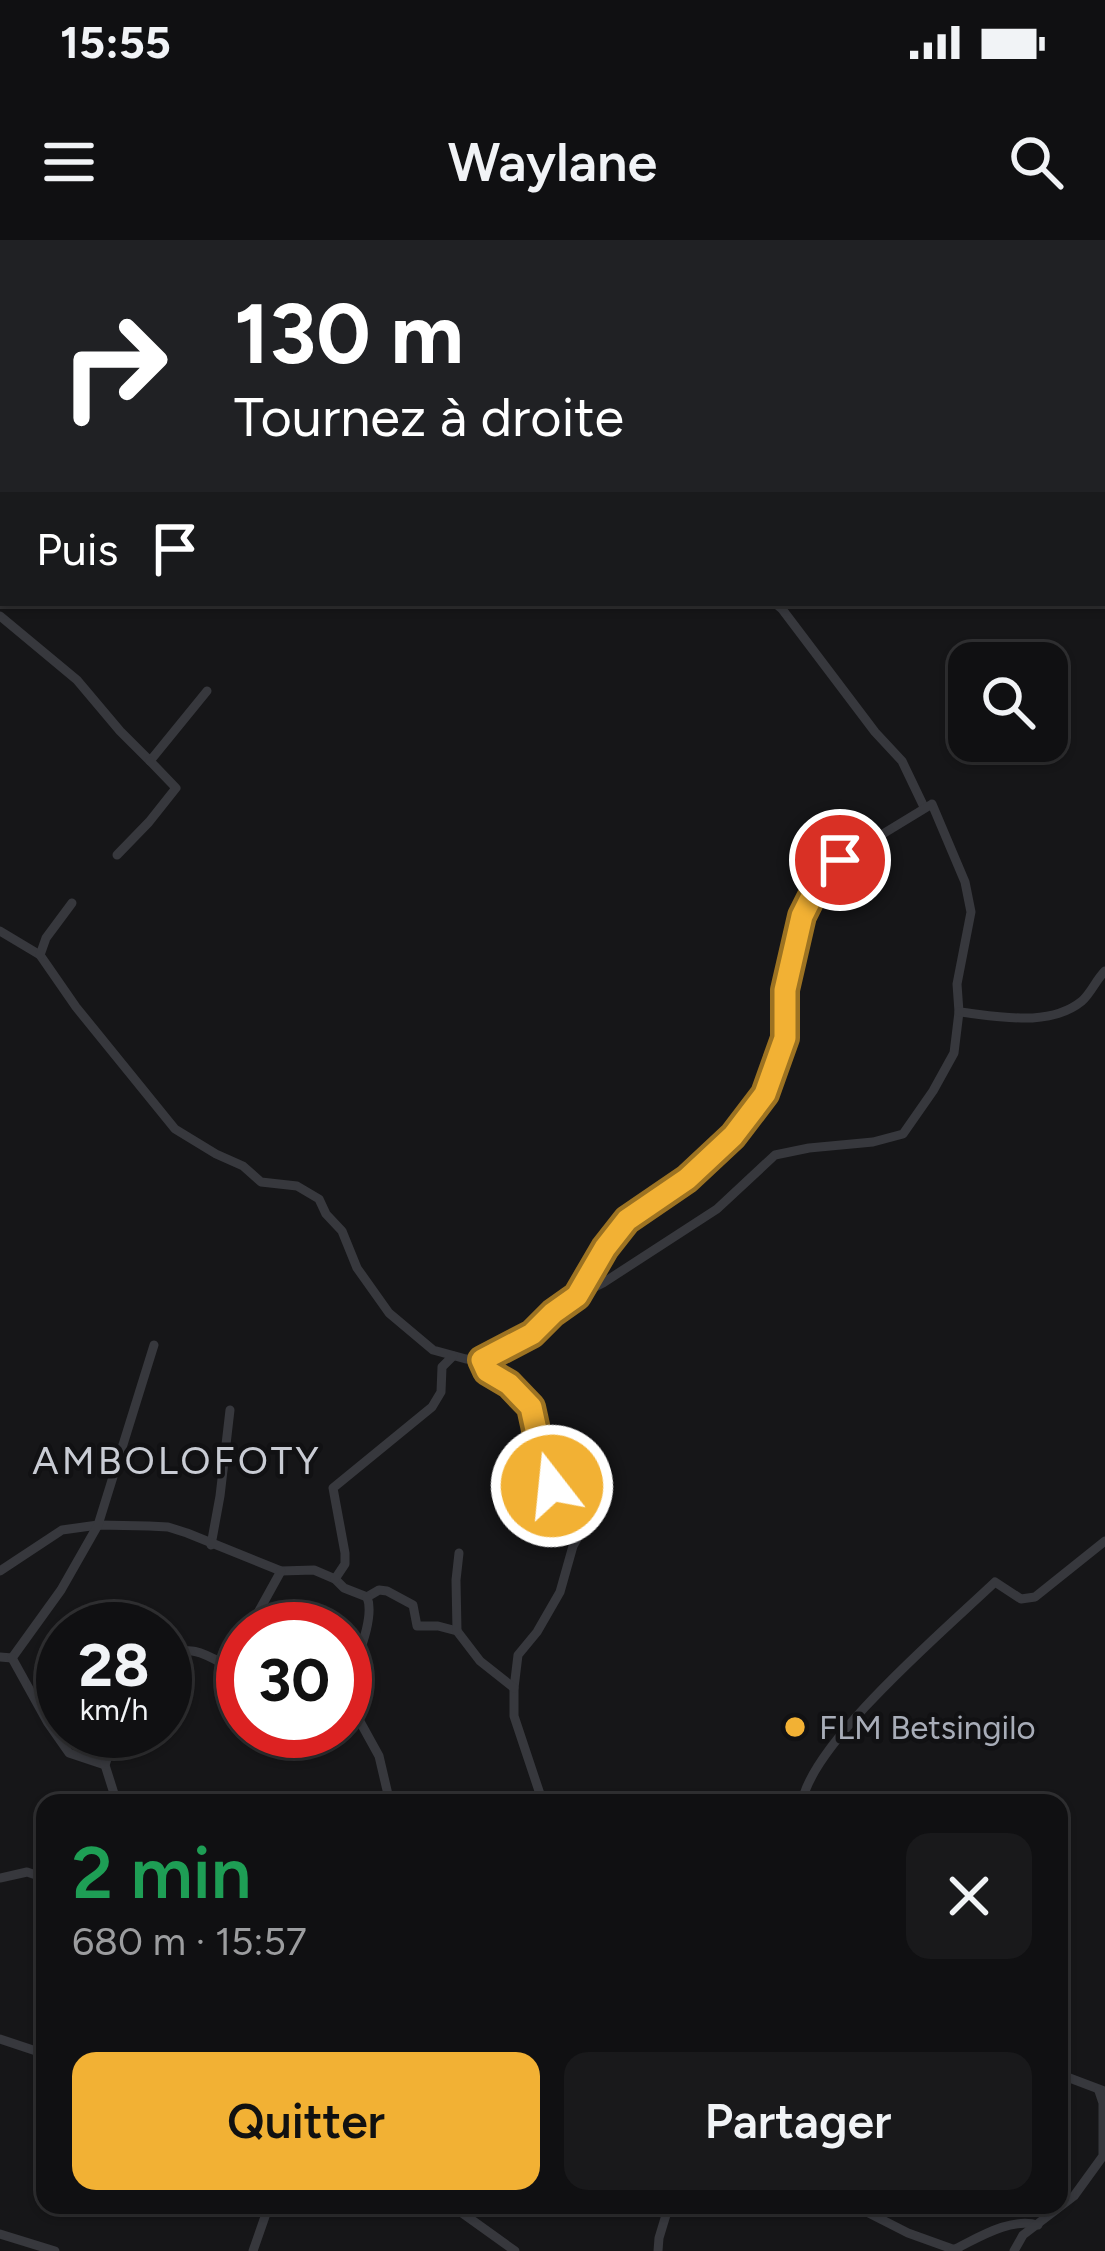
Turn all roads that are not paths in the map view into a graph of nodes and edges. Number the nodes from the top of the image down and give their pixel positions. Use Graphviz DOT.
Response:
graph roads {
  1 [pos="778,606"];
  2 [pos="0,616"];
  3 [pos="207,692"];
  4 [pos="150,760"];
  5 [pos="925,807"];
  6 [pos="117,855"];
  7 [pos="72,903"];
  8 [pos="0,931"];
  9 [pos="40,955"];
  10 [pos="1105,971"];
  11 [pos="959,1012"];
  12 [pos="577,1296"];
  13 [pos="154,1345"];
  14 [pos="453,1356"];
  15 [pos="482,1360"];
  16 [pos="230,1410"];
  17 [pos="98,1525"];
  18 [pos="1105,1541"];
  19 [pos="211,1545"];
  20 [pos="459,1553"];
  21 [pos="281,1571"];
  22 [pos="1,1572"];
  23 [pos="335,1579"];
  24 [pos="367,1597"];
  25 [pos="264,1602"];
  26 [pos="457,1631"];
  27 [pos="6,1658"];
  28 [pos="514,1688"];
  29 [pos="107,1758"];
  30 [pos="105,1765"];
  31 [pos="114,1794"];
  32 [pos="388,1794"];
  33 [pos="540,1794"];
  34 [pos="805,1794"];
  35 [pos="36,1875"];
  36 [pos="0,1878"];
  37 [pos="0,2038"];
  38 [pos="36,2051"];
  39 [pos="1068,2078"];
  40 [pos="1102,2091"];
  41 [pos="1068,2201"];
  42 [pos="266,2214"];
  43 [pos="463,2214"];
  44 [pos="666,2214"];
  45 [pos="869,2214"];
  46 [pos="1052,2214"];
  47 [pos="1038,2225"];
  48 [pos="0,2234"];
  49 [pos="25,2246"];
  50 [pos="55,2251"];
  51 [pos="253,2251"];
  52 [pos="514,2251"];
  53 [pos="658,2251"];
  54 [pos="956,2251"];
  55 [pos="1014,2251"];
  1 -- 5 [label="street"];
  2 -- 4 [label="street"];
  3 -- 4 [label="street"];
  4 -- 6 [label="street"];
  5 -- 11 [label="street"];
  5 -- 12 [label="street"];
  7 -- 9 [label="street"];
  8 -- 9 [label="street"];
  9 -- 14 [label="street"];
  10 -- 11 [label="street"];
  11 -- 12 [label="street"];
  12 -- 15 [label="street"];
  13 -- 17 [label="street"];
  14 -- 15 [label="street"];
  14 -- 23 [label="street"];
  15 -- 28 [label="street"];
  16 -- 19 [label="street"];
  17 -- 19 [label="street"];
  17 -- 22 [label="street"];
  17 -- 27 [label="street"];
  18 -- 34 [label="street"];
  19 -- 21 [label="street"];
  20 -- 26 [label="street"];
  21 -- 23 [label="street"];
  21 -- 25 [label="street"];
  23 -- 24 [label="street"];
  24 -- 26 [label="street"];
  24 -- 32 [label="street"];
  26 -- 28 [label="street"];
  27 -- 30 [label="street"];
  28 -- 33 [label="street"];
  29 -- 30 [label="street"];
  30 -- 31 [label="street"];
  35 -- 36 [label="street"];
  37 -- 38 [label="street"];
  39 -- 40 [label="street"];
  40 -- 41 [label="street"];
  42 -- 51 [label="street"];
  43 -- 52 [label="street"];
  44 -- 53 [label="street"];
  45 -- 54 [label="street"];
  46 -- 47 [label="street"];
  47 -- 54 [label="street"];
  47 -- 55 [label="street"];
  48 -- 49 [label="street"];
  49 -- 50 [label="street"];
}
